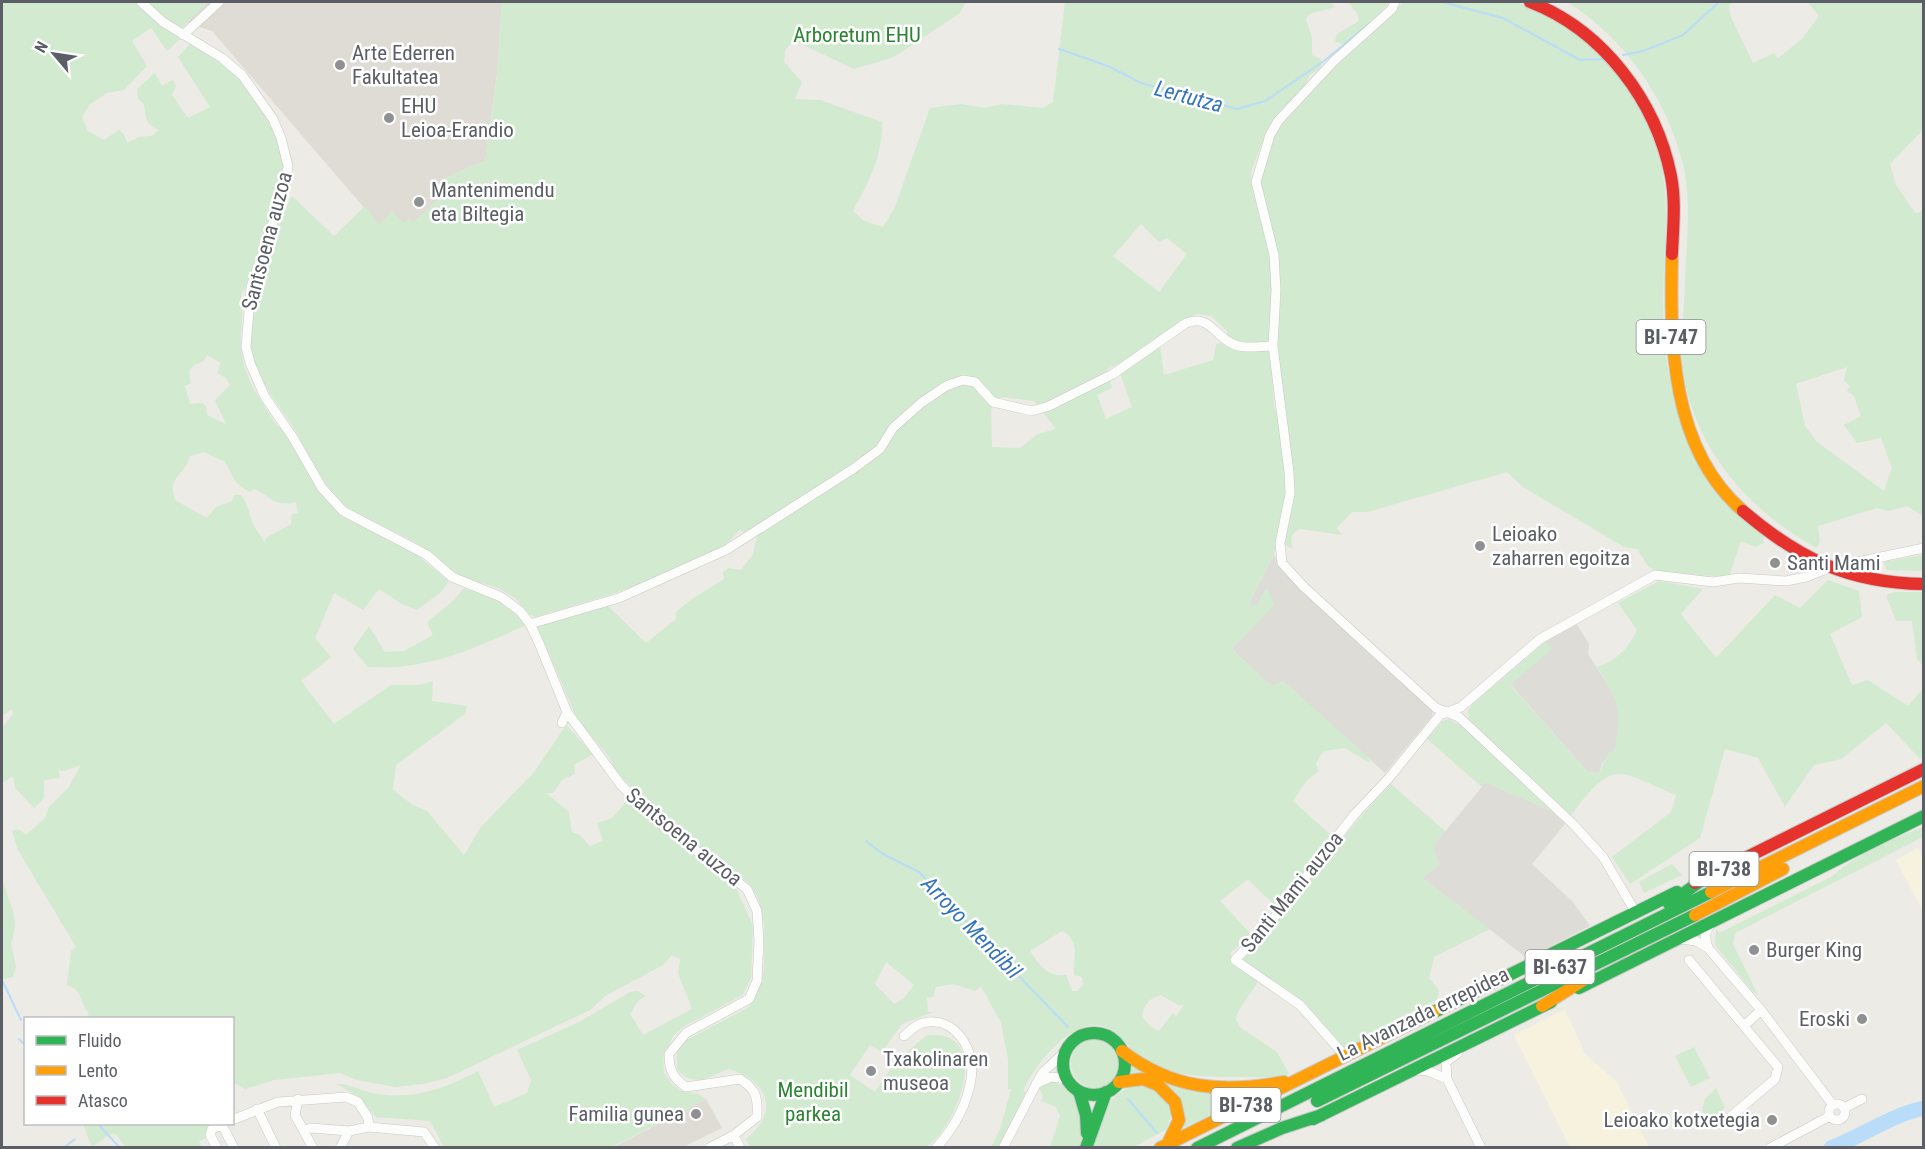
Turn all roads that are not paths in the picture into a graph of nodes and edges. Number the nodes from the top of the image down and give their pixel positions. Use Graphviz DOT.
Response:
graph roads {
  1 [pos="141,2"];
  2 [pos="219,2"];
  3 [pos="1530,2"];
  4 [pos="1547,2"];
  5 [pos="1394,5"];
  6 [pos="183,35"];
  7 [pos="1273,346"];
  8 [pos="1923,548"];
  9 [pos="1843,565"];
  10 [pos="1829,568"];
  11 [pos="1923,577"];
  12 [pos="1923,584"];
  13 [pos="530,624"];
  14 [pos="567,712"];
  15 [pos="1446,712"];
  16 [pos="562,723"];
  17 [pos="1923,769"];
  18 [pos="1923,786"];
  19 [pos="1923,799"];
  20 [pos="1923,816"];
  21 [pos="1702,880"];
  22 [pos="1636,913"];
  23 [pos="1711,922"];
  24 [pos="1659,934"];
  25 [pos="1618,938"];
  26 [pos="1677,939"];
  27 [pos="1708,948"];
  28 [pos="1689,960"];
  29 [pos="1542,1006"];
  30 [pos="1761,1010"];
  31 [pos="1507,1024"];
  32 [pos="1744,1026"];
  33 [pos="904,1036"];
  34 [pos="1122,1051"];
  35 [pos="1065,1052"];
  36 [pos="1346,1057"];
  37 [pos="1412,1070"];
  38 [pos="1304,1077"];
  39 [pos="1067,1079"];
  40 [pos="1447,1079"];
  41 [pos="1119,1082"];
  42 [pos="1036,1084"];
  43 [pos="1078,1090"];
  44 [pos="1106,1092"];
  45 [pos="1862,1099"];
  46 [pos="298,1100"];
  47 [pos="1833,1105"];
  48 [pos="1844,1108"];
  49 [pos="257,1109"];
  50 [pos="1322,1115"];
  51 [pos="1830,1116"];
  52 [pos="234,1118"];
  53 [pos="1722,1124"];
  54 [pos="222,1125"];
  55 [pos="224,1125"];
  56 [pos="369,1127"];
  57 [pos="304,1131"];
  58 [pos="349,1131"];
  59 [pos="734,1135"];
  60 [pos="1087,1144"];
  61 [pos="1163,1146"];
  62 [pos="217,1148"];
  63 [pos="234,1148"];
  64 [pos="276,1148"];
  65 [pos="313,1148"];
  66 [pos="340,1148"];
  67 [pos="435,1148"];
  68 [pos="710,1148"];
  69 [pos="740,1148"];
  70 [pos="936,1148"];
  71 [pos="1004,1148"];
  72 [pos="1197,1148"];
  73 [pos="1222,1148"];
  74 [pos="1237,1148"];
  75 [pos="1256,1148"];
  76 [pos="1481,1148"];
  77 [pos="1770,1148"];
  1 -- 6 [label="street, Santsoena auzoa"];
  2 -- 6 [label="street"];
  3 -- 10 [label="main road, BI-747"];
  4 -- 9 [label="main road, BI-747"];
  5 -- 7 [label="street"];
  6 -- 13 [label="street, Santsoena auzoa"];
  7 -- 13 [label="street"];
  7 -- 15 [label="street"];
  8 -- 9 [label="street"];
  9 -- 11 [label="main road, BI-747"];
  10 -- 12 [label="main road, BI-747"];
  10 -- 15 [label="street, Santi Mami auzoa"];
  13 -- 14 [label="street, Santsoena auzoa"];
  14 -- 16 [label="street"];
  14 -- 59 [label="street, Santsoena auzoa"];
  15 -- 22 [label="street"];
  15 -- 36 [label="street, Santi Mami auzoa"];
  17 -- 21 [label="main road, BI-738"];
  18 -- 25 [label="main road, La Avanzada errepidea / BI-637"];
  19 -- 24 [label="main road, La Avanzada errepidea / BI-637"];
  20 -- 23 [label="main road, BI-738"];
  21 -- 22 [label="main road, BI-738"];
  21 -- 25 [label="main road"];
  22 -- 36 [label="main road, BI-738"];
  23 -- 26 [label="main road, BI-738"];
  23 -- 27 [label="street"];
  24 -- 29 [label="main road"];
  24 -- 73 [label="main road, La Avanzada errepidea / BI-637"];
  25 -- 72 [label="main road, La Avanzada errepidea / BI-637"];
  26 -- 27 [label="street"];
  26 -- 29 [label="main road, BI-738"];
  27 -- 30 [label="street"];
  28 -- 32 [label="street"];
  29 -- 31 [label="main road, BI-738"];
  30 -- 32 [label="street"];
  30 -- 47 [label="street"];
  31 -- 37 [label="main road, BI-738"];
  31 -- 40 [label="street"];
  32 -- 53 [label="street"];
  33 -- 70 [label="street"];
  34 -- 35 [label="main road"];
  34 -- 38 [label="main road"];
  34 -- 41 [label="main road"];
  35 -- 39 [label="main road"];
  35 -- 42 [label="street"];
  36 -- 38 [label="main road, BI-738"];
  37 -- 40 [label="street"];
  37 -- 50 [label="main road, BI-738"];
  38 -- 61 [label="main road, BI-738"];
  39 -- 42 [label="street"];
  39 -- 43 [label="main road"];
  40 -- 76 [label="street"];
  41 -- 44 [label="main road"];
  41 -- 61 [label="main road"];
  42 -- 71 [label="street"];
  43 -- 44 [label="main road"];
  43 -- 60 [label="main road"];
  44 -- 60 [label="main road"];
  45 -- 48 [label="street"];
  46 -- 49 [label="street"];
  46 -- 56 [label="street"];
  46 -- 57 [label="street"];
  47 -- 48 [label="street"];
  47 -- 51 [label="street"];
  48 -- 51 [label="street"];
  49 -- 52 [label="street"];
  49 -- 64 [label="street"];
  50 -- 74 [label="main road"];
  50 -- 75 [label="main road, BI-738"];
  51 -- 77 [label="street"];
  54 -- 62 [label="street"];
  55 -- 63 [label="street"];
  56 -- 58 [label="street"];
  56 -- 67 [label="street"];
  57 -- 58 [label="street"];
  57 -- 65 [label="street"];
  58 -- 66 [label="street"];
  59 -- 68 [label="street"];
  59 -- 69 [label="street"];
}
